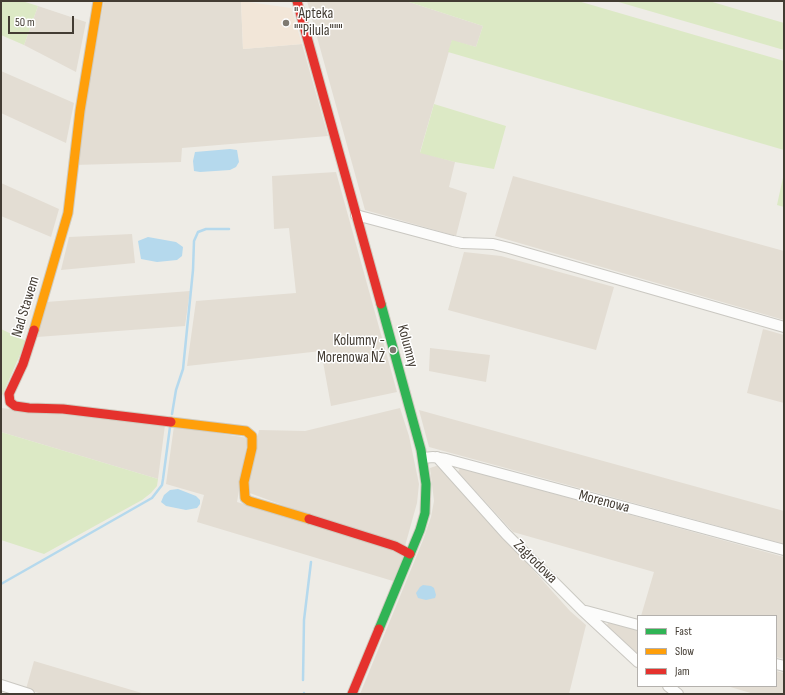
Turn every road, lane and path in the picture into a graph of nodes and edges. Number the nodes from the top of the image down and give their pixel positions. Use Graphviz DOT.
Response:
graph roads {
  1 [pos="98,1"];
  2 [pos="297,1"];
  3 [pos="356,215"];
  4 [pos="784,327"];
  5 [pos="423,458"];
  6 [pos="437,458"];
  7 [pos="784,550"];
  8 [pos="410,554"];
  9 [pos="582,610"];
  10 [pos="637,625"];
  11 [pos="637,661"];
  12 [pos="1,684"];
  13 [pos="669,687"];
  14 [pos="29,694"];
  15 [pos="352,694"];
  16 [pos="678,694"];
  1 -- 8 [label="street, Nad Stawem"];
  2 -- 3 [label="street, Kolumny"];
  3 -- 4 [label="street"];
  3 -- 5 [label="street, Kolumny"];
  5 -- 6 [label="street, Morenowa"];
  5 -- 8 [label="street, Kolumny"];
  6 -- 7 [label="street, Morenowa"];
  6 -- 9 [label="street, Zagrodowa"];
  8 -- 15 [label="street, Kolumny"];
  9 -- 10 [label="street"];
  9 -- 11 [label="street, Zagrodowa"];
  12 -- 14 [label="street"];
  13 -- 16 [label="street"];
}
